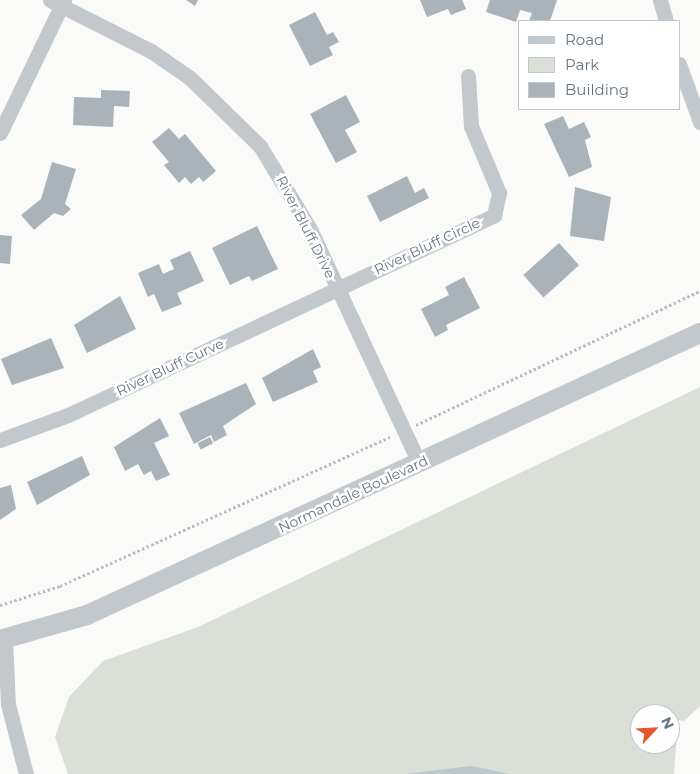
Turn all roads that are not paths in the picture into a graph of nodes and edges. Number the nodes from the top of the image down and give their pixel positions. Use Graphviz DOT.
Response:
graph roads {
  1 [pos="660,0"];
  2 [pos="59,2"];
  3 [pos="666,20"];
  4 [pos="680,67"];
  5 [pos="468,76"];
  6 [pos="700,122"];
  7 [pos="0,133"];
  8 [pos="337,288"];
  9 [pos="700,333"];
  10 [pos="0,440"];
  11 [pos="419,463"];
  12 [pos="2,640"];
  13 [pos="26,774"];
  1 -- 3 [label="street"];
  2 -- 7 [label="street"];
  2 -- 8 [label="street, River Bluff Drive"];
  4 -- 6 [label="street"];
  5 -- 8 [label="street, River Bluff Circle"];
  8 -- 10 [label="street, River Bluff Curve"];
  8 -- 11 [label="street, River Bluff Drive"];
  9 -- 11 [label="street, Normandale Boulevard"];
  11 -- 12 [label="street, Normandale Boulevard"];
  12 -- 13 [label="street"];
}
